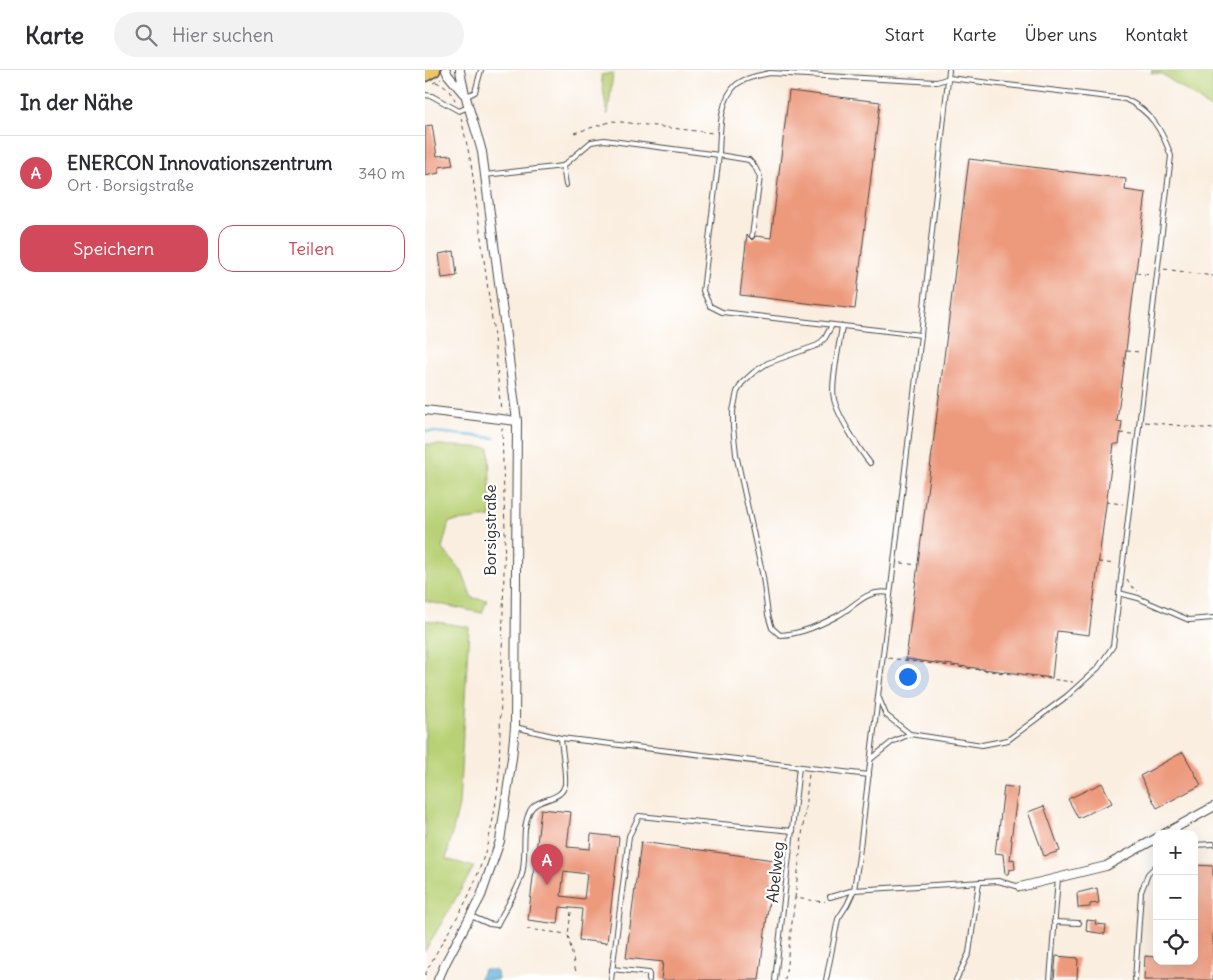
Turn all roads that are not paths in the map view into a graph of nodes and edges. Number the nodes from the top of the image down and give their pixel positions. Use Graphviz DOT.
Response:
graph roads {
  1 [pos="446,70"];
  2 [pos="460,70"];
  3 [pos="481,70"];
  4 [pos="949,70"];
  5 [pos="425,75"];
  6 [pos="435,76"];
  7 [pos="949,78"];
  8 [pos="425,95"];
  9 [pos="464,95"];
  10 [pos="469,107"];
  11 [pos="719,154"];
  12 [pos="563,166"];
  13 [pos="485,175"];
  14 [pos="566,185"];
  15 [pos="752,236"];
  16 [pos="832,325"];
  17 [pos="842,326"];
  18 [pos="921,335"];
  19 [pos="425,410"];
  20 [pos="517,421"];
  21 [pos="870,463"];
  22 [pos="890,593"];
  23 [pos="1119,593"];
  24 [pos="1213,618"];
  25 [pos="878,696"];
  26 [pos="515,727"];
  27 [pos="910,734"];
  28 [pos="561,738"];
  29 [pos="871,759"];
  30 [pos="799,767"];
  31 [pos="869,775"];
  32 [pos="1213,807"];
  33 [pos="1171,830"];
  34 [pos="793,831"];
  35 [pos="1153,840"];
  36 [pos="1213,844"];
  37 [pos="1198,845"];
  38 [pos="1153,869"];
  39 [pos="1058,878"];
  40 [pos="979,882"];
  41 [pos="1020,887"];
  42 [pos="853,890"];
  43 [pos="830,897"];
  44 [pos="471,916"];
  45 [pos="1054,922"];
  46 [pos="1079,923"];
  47 [pos="612,970"];
  48 [pos="438,980"];
  49 [pos="611,980"];
  50 [pos="649,980"];
  51 [pos="775,980"];
  52 [pos="825,980"];
  53 [pos="956,980"];
  54 [pos="1050,980"];
  55 [pos="1135,980"];
  1 -- 9 [label="street, Borsigstraße"];
  2 -- 9 [label="street, Borsigstraße"];
  3 -- 9 [label="lane"];
  4 -- 7 [label="lane"];
  5 -- 6 [label="main road"];
  7 -- 11 [label="lane"];
  7 -- 18 [label="lane"];
  7 -- 23 [label="lane"];
  8 -- 10 [label="lane"];
  9 -- 10 [label="street, Borsigstraße"];
  10 -- 13 [label="street, Borsigstraße"];
  11 -- 12 [label="lane"];
  11 -- 15 [label="lane"];
  11 -- 16 [label="lane"];
  12 -- 13 [label="lane"];
  12 -- 14 [label="lane"];
  13 -- 20 [label="street, Borsigstraße"];
  16 -- 17 [label="lane"];
  16 -- 22 [label="lane"];
  17 -- 18 [label="lane"];
  17 -- 21 [label="lane"];
  18 -- 22 [label="lane"];
  19 -- 20 [label="street"];
  20 -- 26 [label="street, Borsigstraße"];
  22 -- 25 [label="lane"];
  23 -- 24 [label="lane"];
  23 -- 27 [label="lane"];
  25 -- 27 [label="lane"];
  25 -- 29 [label="lane"];
  26 -- 28 [label="lane"];
  26 -- 44 [label="street, Borsigstraße"];
  27 -- 29 [label="lane"];
  28 -- 30 [label="lane"];
  28 -- 44 [label="lane"];
  29 -- 31 [label="lane"];
  30 -- 31 [label="lane"];
  30 -- 34 [label="lane, Abelweg"];
  31 -- 42 [label="lane"];
  32 -- 33 [label="street"];
  34 -- 47 [label="lane"];
  34 -- 51 [label="lane, Abelweg"];
  35 -- 39 [label="street"];
  36 -- 37 [label="lane"];
  38 -- 55 [label="lane"];
  39 -- 41 [label="street"];
  39 -- 45 [label="lane"];
  40 -- 41 [label="lane"];
  40 -- 42 [label="lane"];
  40 -- 53 [label="lane"];
  42 -- 43 [label="lane"];
  42 -- 52 [label="lane"];
  44 -- 48 [label="street, Borsigstraße"];
  45 -- 46 [label="lane"];
  45 -- 54 [label="lane"];
  47 -- 49 [label="lane"];
  47 -- 50 [label="lane"];
}
